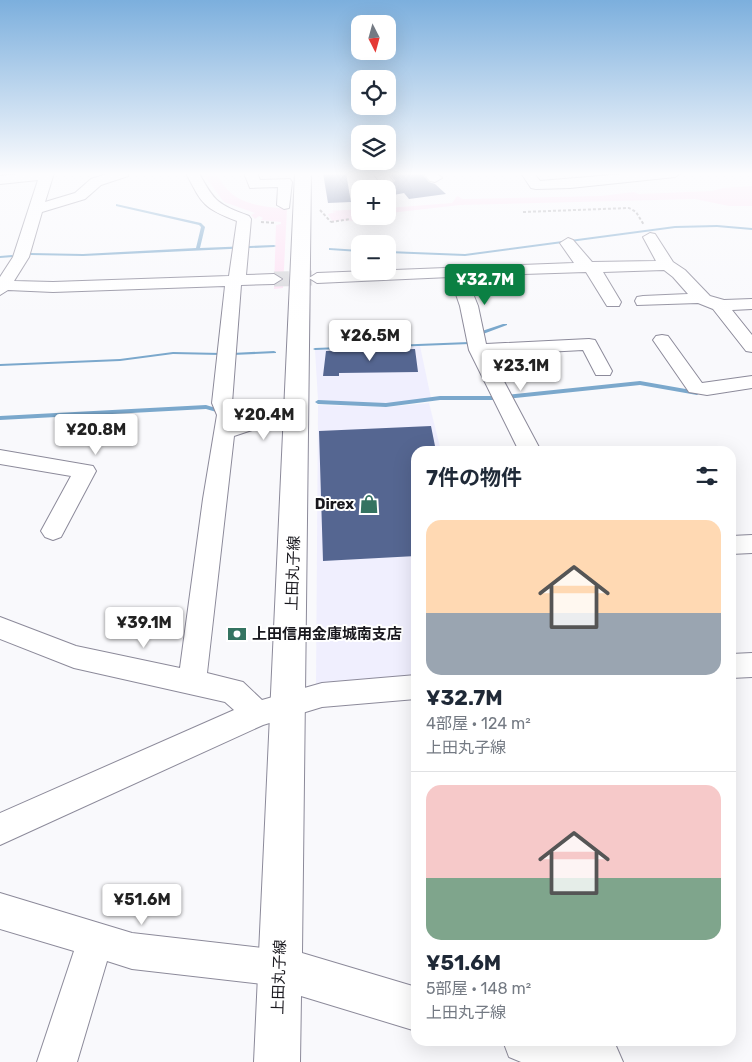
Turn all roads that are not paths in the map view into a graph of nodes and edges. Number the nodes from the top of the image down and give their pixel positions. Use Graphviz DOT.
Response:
graph roads {
  1 [pos="31,223"];
  2 [pos="243,223"];
  3 [pos="302,223"];
  4 [pos="650,237"];
  5 [pos="568,243"];
  6 [pos="667,265"];
  7 [pos="589,268"];
  8 [pos="457,273"];
  9 [pos="317,278"];
  10 [pos="236,279"];
  11 [pos="274,279"];
  12 [pos="1,287"];
  13 [pos="643,300"];
  14 [pos="613,302"];
  15 [pos="711,302"];
  16 [pos="752,304"];
  17 [pos="662,340"];
  18 [pos="752,347"];
  19 [pos="478,350"];
  20 [pos="603,371"];
  21 [pos="752,382"];
  22 [pos="297,421"];
  23 [pos="225,432"];
  24 [pos="527,446"];
  25 [pos="0,457"];
  26 [pos="53,532"];
  27 [pos="752,544"];
  28 [pos="736,545"];
  29 [pos="0,628"];
  30 [pos="752,665"];
  31 [pos="736,666"];
  32 [pos="192,680"];
  33 [pos="411,687"];
  34 [pos="289,704"];
  35 [pos="257,714"];
  36 [pos="0,830"];
  37 [pos="0,911"];
  38 [pos="96,939"];
  39 [pos="280,968"];
  40 [pos="411,1007"];
  41 [pos="535,1050"];
  42 [pos="57,1062"];
  43 [pos="276,1062"];
  44 [pos="600,1062"];
  1 -- 12 [label="street"];
  2 -- 10 [label="street"];
  3 -- 22 [label="main road, 上田丸子線"];
  4 -- 6 [label="street"];
  5 -- 7 [label="street"];
  6 -- 7 [label="street"];
  6 -- 15 [label="street"];
  7 -- 8 [label="street"];
  7 -- 14 [label="street"];
  8 -- 9 [label="street"];
  8 -- 19 [label="street"];
  10 -- 11 [label="street"];
  10 -- 12 [label="street"];
  10 -- 23 [label="street"];
  13 -- 15 [label="street"];
  15 -- 16 [label="street"];
  15 -- 18 [label="street"];
  17 -- 21 [label="street"];
  19 -- 20 [label="street"];
  19 -- 24 [label="street"];
  22 -- 23 [label="street"];
  22 -- 34 [label="main road, 上田丸子線"];
  23 -- 32 [label="street"];
  25 -- 26 [label="street"];
  27 -- 28 [label="street"];
  29 -- 32 [label="street"];
  30 -- 31 [label="street"];
  32 -- 35 [label="street"];
  33 -- 34 [label="street"];
  34 -- 35 [label="street"];
  34 -- 39 [label="main road, 上田丸子線"];
  35 -- 36 [label="street"];
  37 -- 38 [label="street"];
  38 -- 39 [label="street"];
  38 -- 42 [label="street"];
  39 -- 40 [label="main road"];
  39 -- 43 [label="main road, 上田丸子線"];
  41 -- 44 [label="main road"];
}
